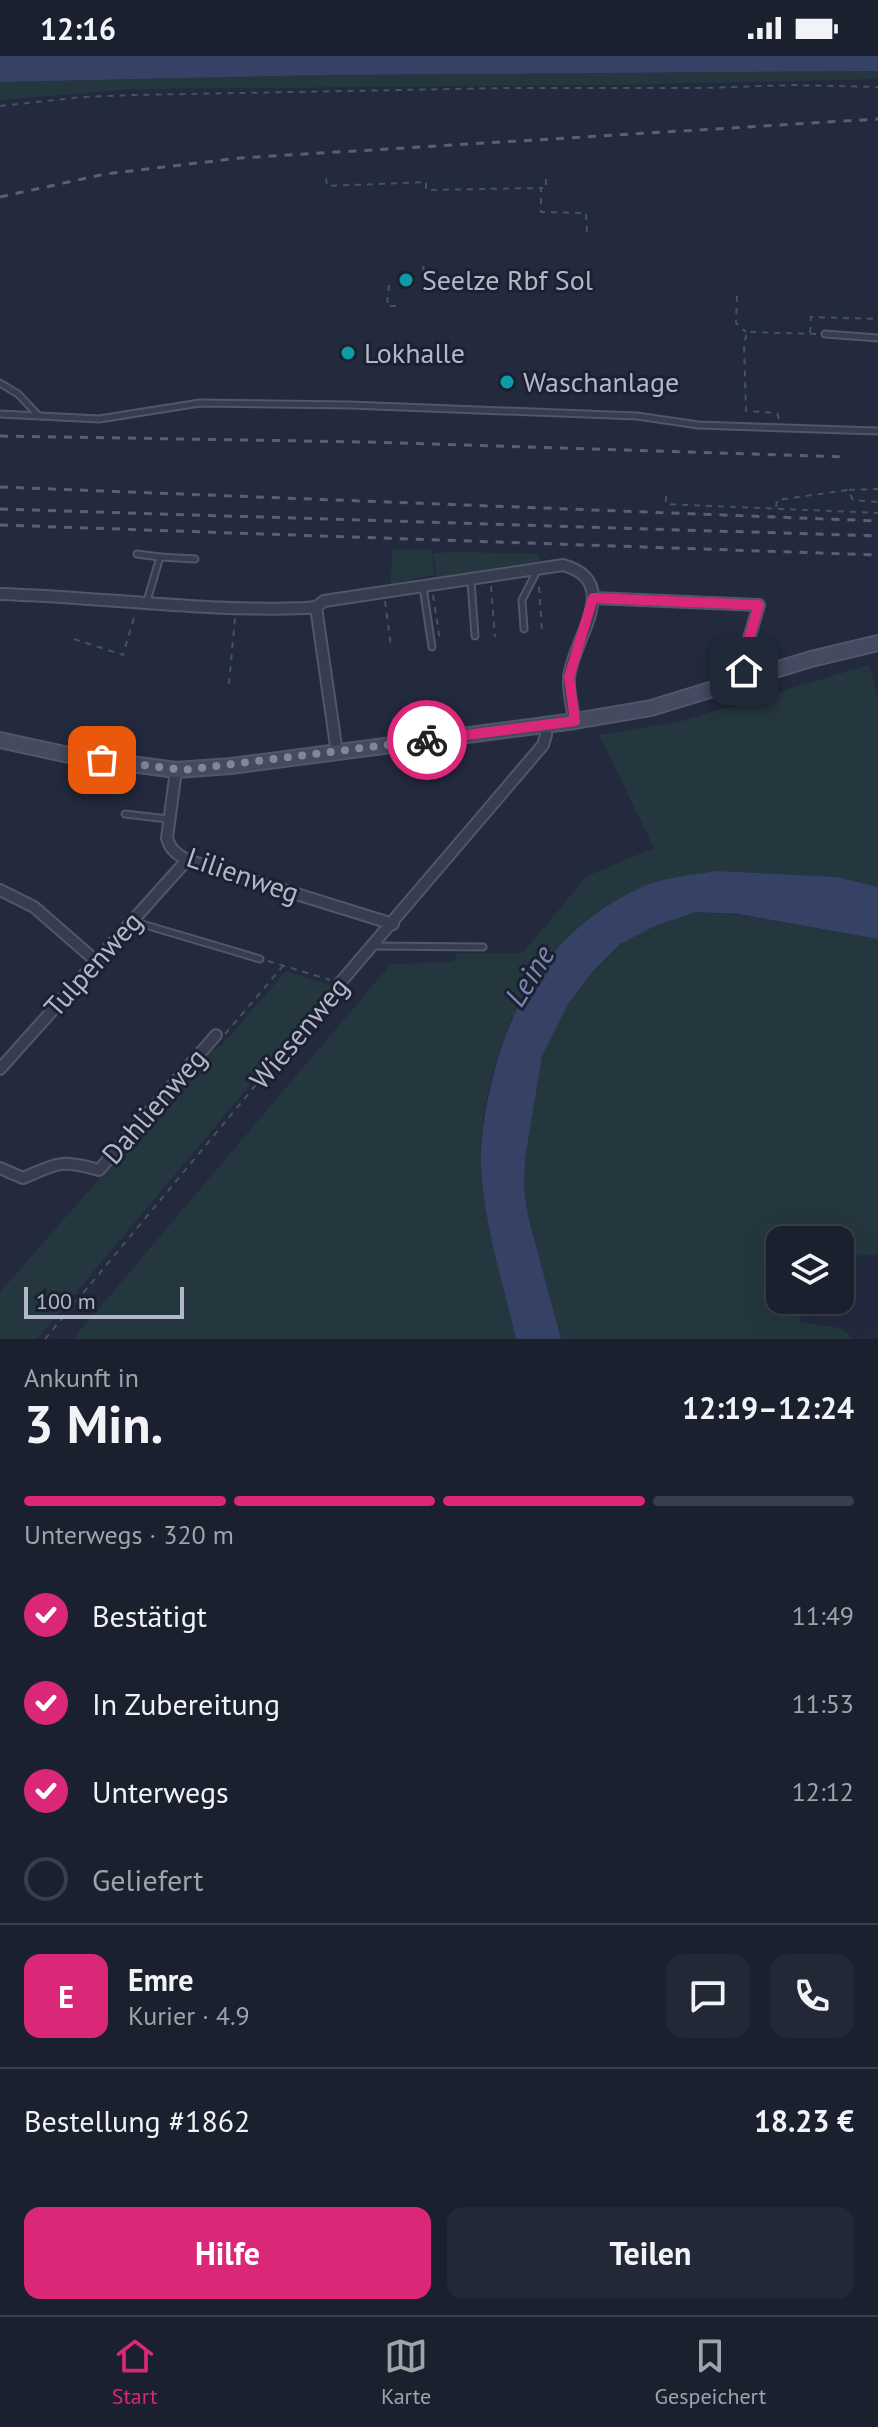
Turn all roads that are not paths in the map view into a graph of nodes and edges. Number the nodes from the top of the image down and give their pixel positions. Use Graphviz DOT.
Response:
graph roads {
  1 [pos="825,334"];
  2 [pos="878,338"];
  3 [pos="0,383"];
  4 [pos="0,414"];
  5 [pos="38,416"];
  6 [pos="878,431"];
  7 [pos="137,554"];
  8 [pos="160,557"];
  9 [pos="195,559"];
  10 [pos="537,570"];
  11 [pos="471,580"];
  12 [pos="428,587"];
  13 [pos="0,594"];
  14 [pos="593,598"];
  15 [pos="143,602"];
  16 [pos="316,607"];
  17 [pos="524,629"];
  18 [pos="475,636"];
  19 [pos="878,643"];
  20 [pos="432,647"];
  21 [pos="747,678"];
  22 [pos="575,721"];
  23 [pos="544,725"];
  24 [pos="0,740"];
  25 [pos="337,753"];
  26 [pos="176,770"];
  27 [pos="125,814"];
  28 [pos="169,819"];
  29 [pos="187,860"];
  30 [pos="0,890"];
  31 [pos="131,921"];
  32 [pos="393,924"];
  33 [pos="373,946"];
  34 [pos="483,947"];
  35 [pos="260,959"];
  36 [pos="96,961"];
  37 [pos="340,983"];
  38 [pos="216,1035"];
  39 [pos="1,1067"];
  40 [pos="0,1168"];
  1 -- 2 [label="lane"];
  3 -- 5 [label="lane"];
  4 -- 5 [label="lane"];
  5 -- 6 [label="lane"];
  7 -- 8 [label="lane"];
  8 -- 9 [label="lane"];
  8 -- 15 [label="lane"];
  10 -- 11 [label="street"];
  10 -- 14 [label="street"];
  10 -- 17 [label="lane"];
  11 -- 12 [label="street"];
  11 -- 18 [label="lane"];
  12 -- 16 [label="street"];
  12 -- 20 [label="lane"];
  13 -- 15 [label="street"];
  14 -- 21 [label="street"];
  14 -- 22 [label="street"];
  15 -- 16 [label="street"];
  16 -- 25 [label="street"];
  19 -- 21 [label="street"];
  21 -- 22 [label="street"];
  22 -- 23 [label="street"];
  23 -- 25 [label="street"];
  23 -- 32 [label="street, Wiesenweg"];
  24 -- 26 [label="street"];
  25 -- 26 [label="street"];
  26 -- 28 [label="street, Lilienweg"];
  27 -- 28 [label="lane"];
  28 -- 29 [label="street, Lilienweg"];
  29 -- 31 [label="street, Tulpenweg"];
  29 -- 32 [label="street, Lilienweg"];
  30 -- 36 [label="street"];
  31 -- 35 [label="lane"];
  31 -- 36 [label="street, Tulpenweg"];
  32 -- 33 [label="street, Wiesenweg"];
  33 -- 34 [label="lane"];
  33 -- 37 [label="street, Wiesenweg"];
  36 -- 39 [label="street, Tulpenweg"];
  38 -- 40 [label="street, Dahlienweg"];
}
